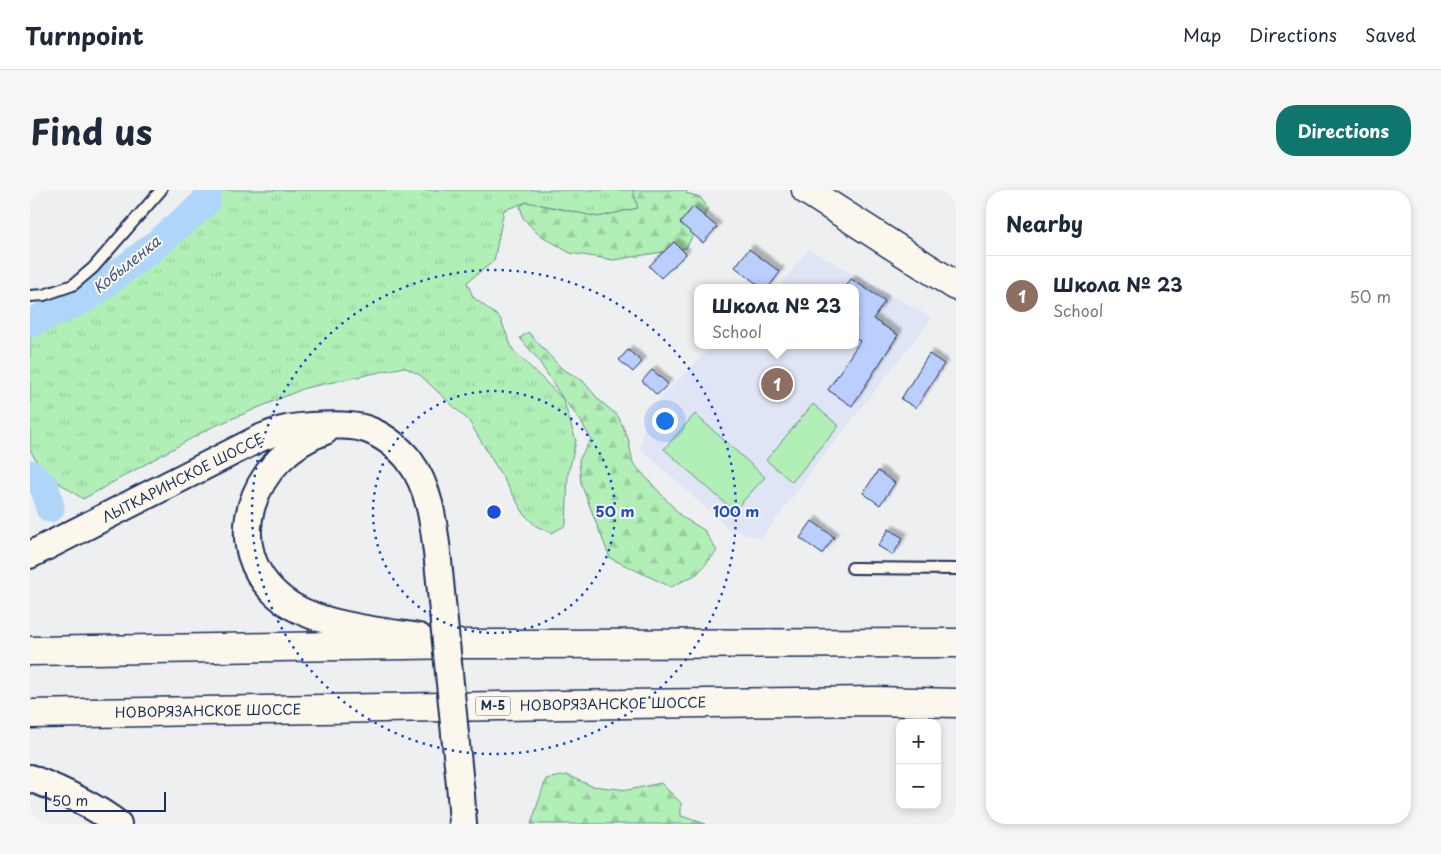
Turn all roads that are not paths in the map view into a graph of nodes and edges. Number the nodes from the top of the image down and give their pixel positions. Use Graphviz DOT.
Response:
graph roads {
  1 [pos="161,190"];
  2 [pos="806,190"];
  3 [pos="956,286"];
  4 [pos="30,296"];
  5 [pos="342,426"];
  6 [pos="30,555"];
  7 [pos="852,568"];
  8 [pos="956,569"];
  9 [pos="955,643"];
  10 [pos="466,644"];
  11 [pos="30,651"];
  12 [pos="956,703"];
  13 [pos="30,714"];
  14 [pos="30,778"];
  15 [pos="118,824"];
  16 [pos="463,824"];
  1 -- 4 [label="lane"];
  2 -- 3 [label="main road"];
  5 -- 6 [label="main road, ЛЫТКАРИНСКОЕ ШОССЕ"];
  5 -- 10 [label="main road, ЛЫТКАРИНСКОЕ ШОССЕ"];
  5 -- 16 [label="main road, ЛЫТКАРИНСКОЕ ШОССЕ, bridge"];
  7 -- 8 [label="lane"];
  9 -- 10 [label="main road"];
  10 -- 11 [label="main road"];
  12 -- 13 [label="main road, НОВОРЯЗАНСКОЕ ШОССЕ / М-5"];
  14 -- 15 [label="main road"];
}
